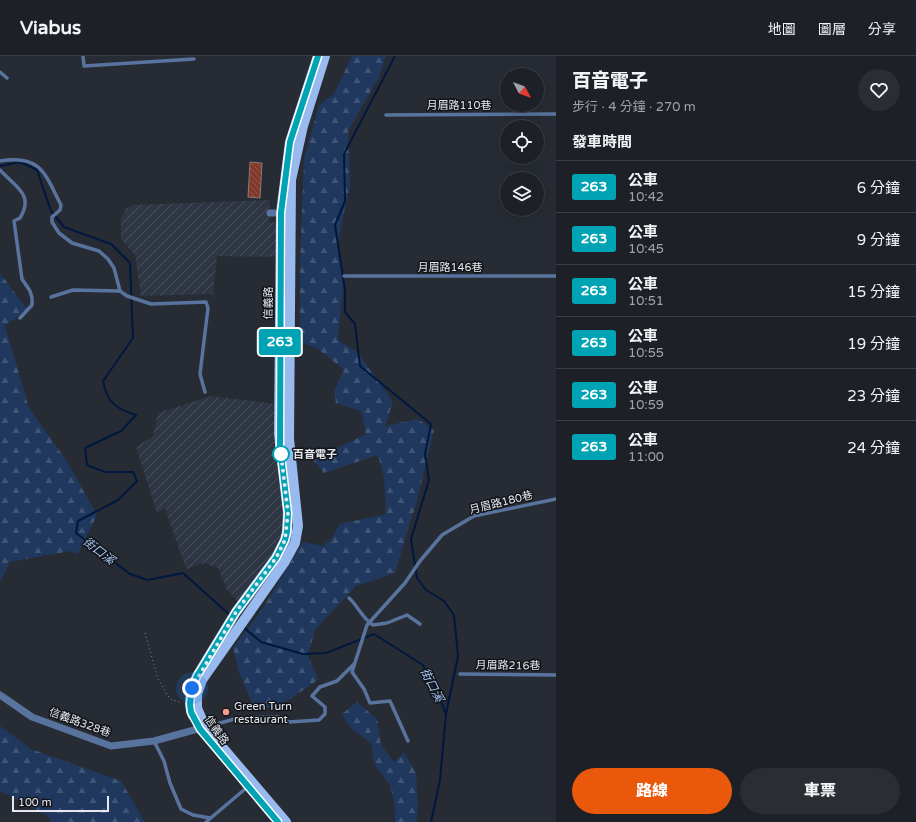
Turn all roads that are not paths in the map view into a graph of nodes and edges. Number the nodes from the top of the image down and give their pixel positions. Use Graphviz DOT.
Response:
graph roads {
  1 [pos="83,56"];
  2 [pos="318,56"];
  3 [pos="325,56"];
  4 [pos="194,59"];
  5 [pos="0,72"];
  6 [pos="7,78"];
  7 [pos="556,114"];
  8 [pos="386,115"];
  9 [pos="0,161"];
  10 [pos="0,170"];
  11 [pos="270,213"];
  12 [pos="286,213"];
  13 [pos="344,276"];
  14 [pos="556,276"];
  15 [pos="120,291"];
  16 [pos="51,298"];
  17 [pos="20,318"];
  18 [pos="205,392"];
  19 [pos="280,447"];
  20 [pos="290,451"];
  21 [pos="556,499"];
  22 [pos="349,598"];
  23 [pos="369,622"];
  24 [pos="420,624"];
  25 [pos="224,642"];
  26 [pos="354,664"];
  27 [pos="460,674"];
  28 [pos="556,675"];
  29 [pos="0,694"];
  30 [pos="202,728"];
  31 [pos="154,741"];
  32 [pos="408,741"];
  33 [pos="250,785"];
  34 [pos="210,818"];
  35 [pos="206,822"];
  36 [pos="278,822"];
  37 [pos="286,822"];
  1 -- 4 [label="lane"];
  2 -- 12 [label="main road, 信義路"];
  3 -- 12 [label="main road, 信義路"];
  5 -- 6 [label="lane"];
  7 -- 8 [label="lane, 月眉路110巷"];
  9 -- 15 [label="lane"];
  10 -- 17 [label="lane"];
  11 -- 12 [label="street"];
  12 -- 19 [label="main road, 信義路"];
  12 -- 20 [label="main road, 信義路"];
  13 -- 14 [label="lane, 月眉路146巷"];
  15 -- 16 [label="lane"];
  15 -- 18 [label="lane"];
  19 -- 20 [label="main road"];
  19 -- 25 [label="main road, 信義路"];
  20 -- 25 [label="main road, 信義路"];
  21 -- 23 [label="lane, 月眉路180巷"];
  22 -- 23 [label="lane"];
  23 -- 24 [label="lane"];
  23 -- 26 [label="lane"];
  25 -- 30 [label="main road, 信義路"];
  25 -- 30 [label="main road, 信義路"];
  26 -- 30 [label="lane"];
  26 -- 32 [label="lane"];
  27 -- 28 [label="lane, 月眉路216巷"];
  29 -- 31 [label="street, 信義路328巷"];
  30 -- 31 [label="street, 信義路328巷"];
  30 -- 33 [label="main road, 信義路"];
  31 -- 34 [label="lane"];
  33 -- 34 [label="lane"];
  33 -- 36 [label="main road, 信義路"];
  33 -- 37 [label="main road, 信義路"];
  34 -- 35 [label="lane"];
}
